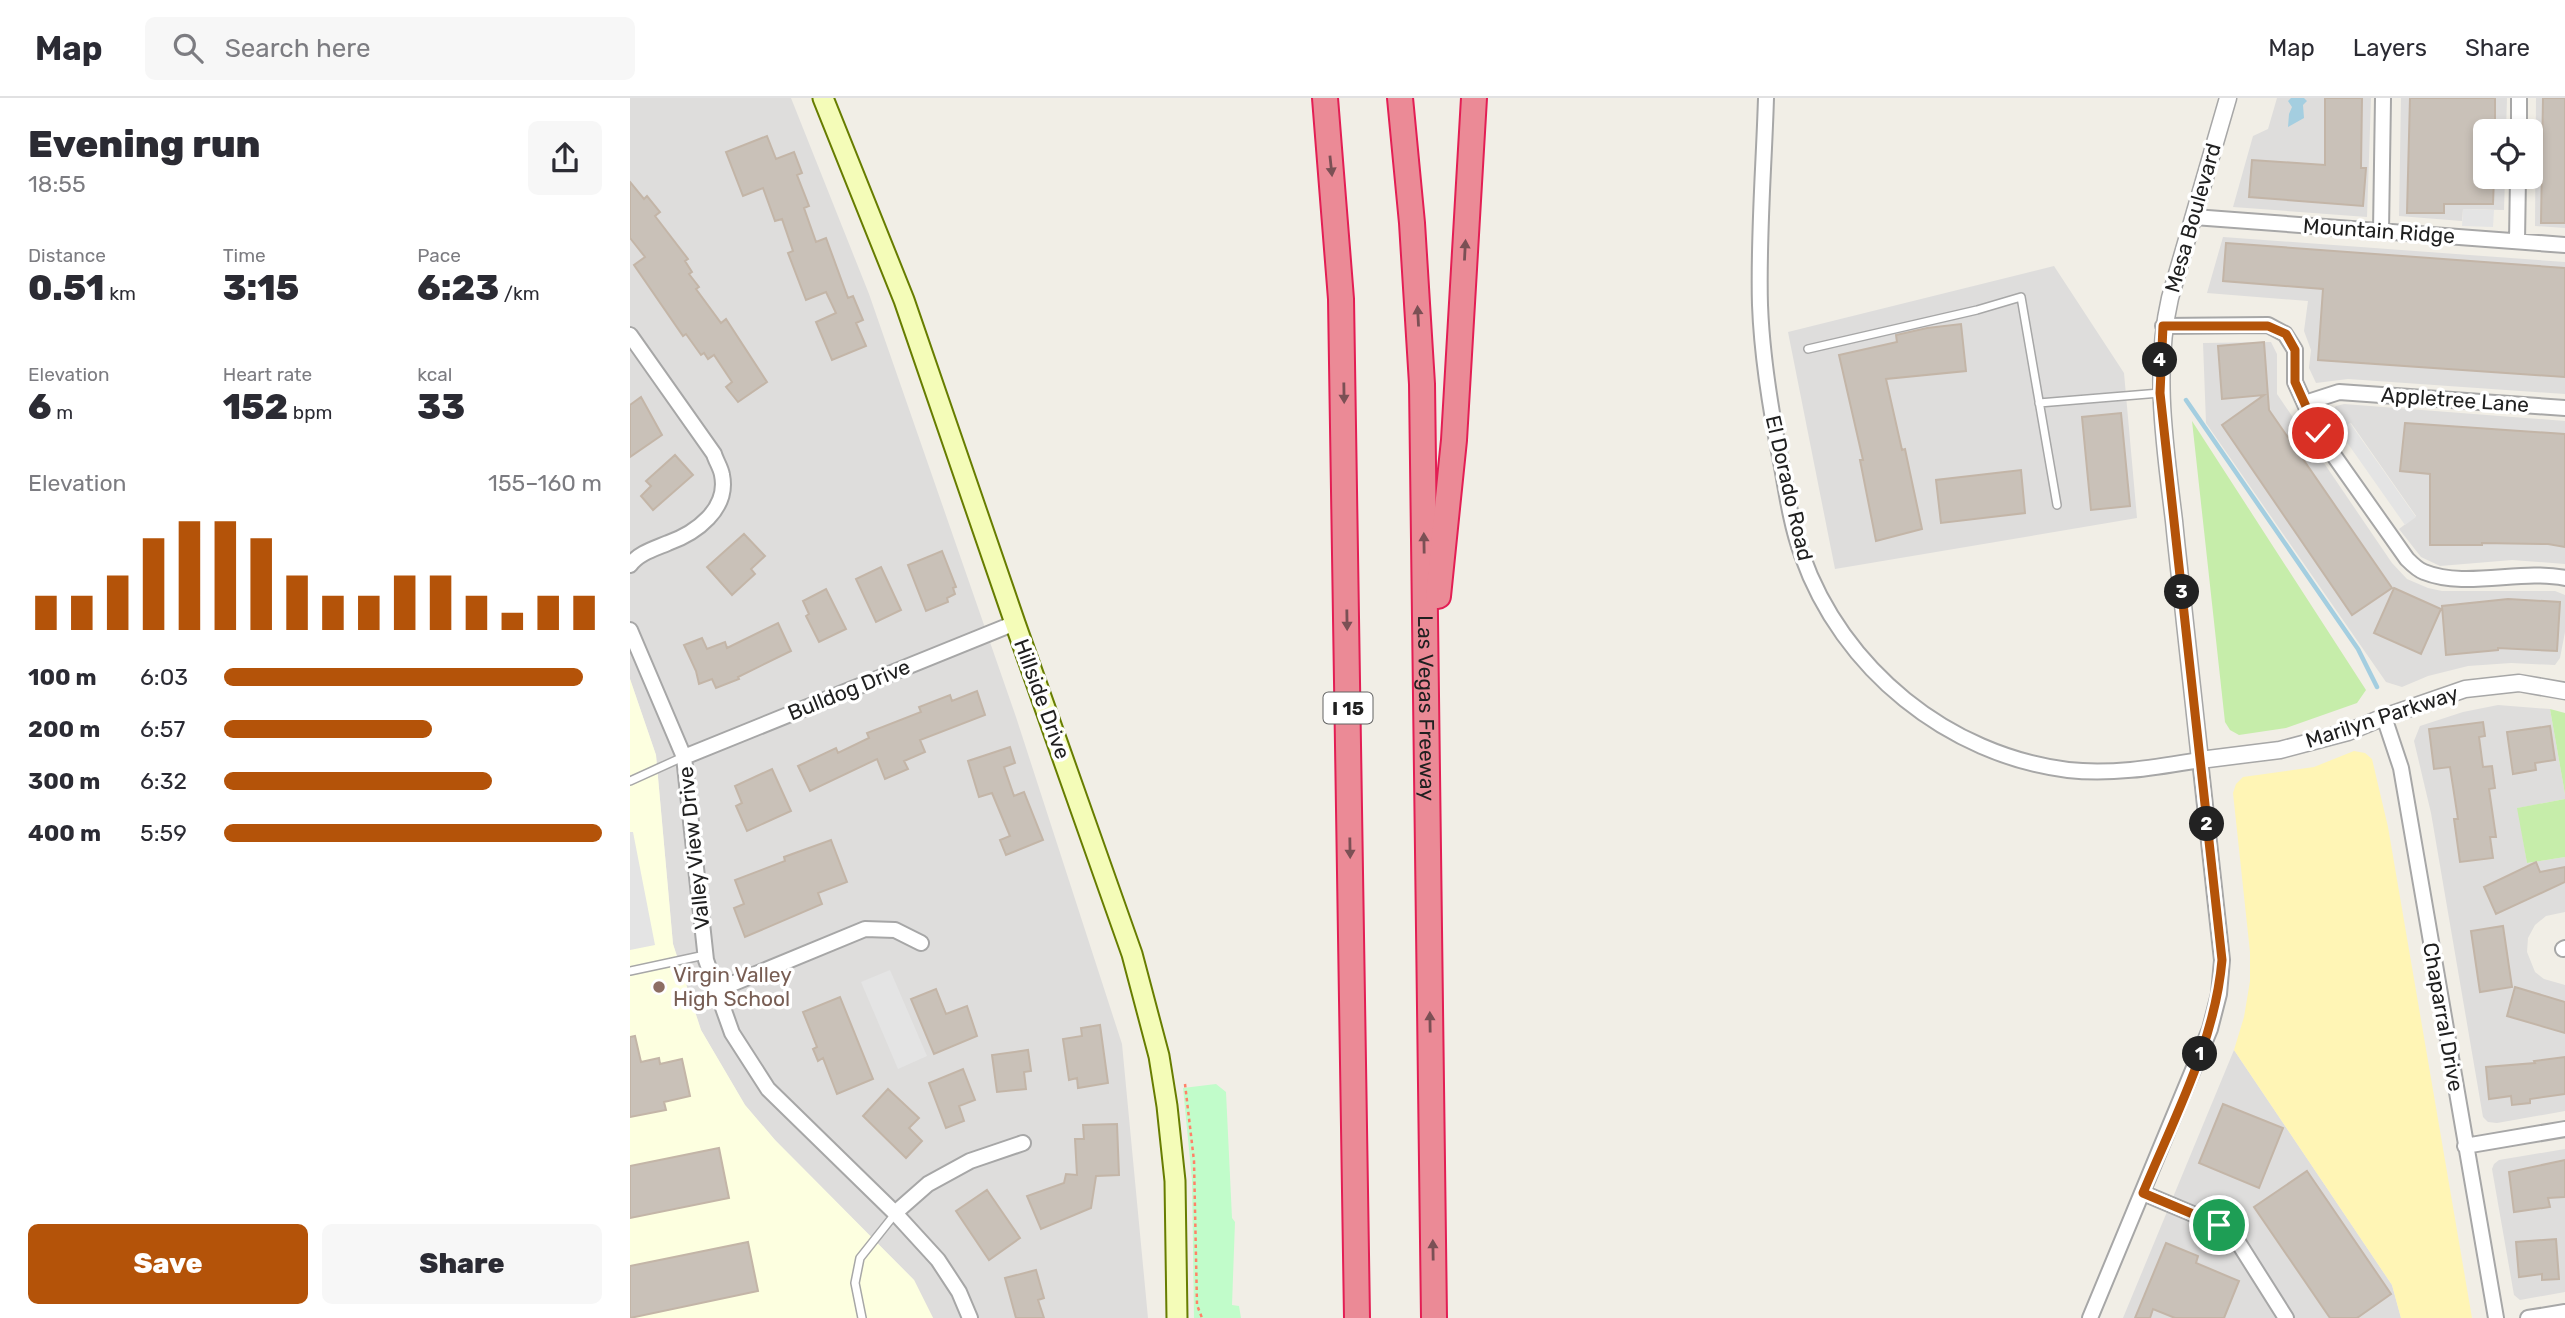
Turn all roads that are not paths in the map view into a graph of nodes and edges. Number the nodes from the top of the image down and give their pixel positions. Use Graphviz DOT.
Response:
graph roads {
  1 [pos="823,98"];
  2 [pos="1325,98"];
  3 [pos="1400,98"];
  4 [pos="1474,98"];
  5 [pos="1766,98"];
  6 [pos="2228,98"];
  7 [pos="2383,98"];
  8 [pos="2519,98"];
  9 [pos="2519,119"];
  10 [pos="2518,189"];
  11 [pos="2194,217"];
  12 [pos="2381,231"];
  13 [pos="2517,242"];
  14 [pos="2565,245"];
  15 [pos="2163,326"];
  16 [pos="630,335"];
  17 [pos="1808,349"];
  18 [pos="2160,393"];
  19 [pos="2039,402"];
  20 [pos="2305,403"];
  21 [pos="2565,408"];
  22 [pos="2057,505"];
  23 [pos="630,565"];
  24 [pos="2565,578"];
  25 [pos="1015,623"];
  26 [pos="630,630"];
  27 [pos="2565,691"];
  28 [pos="1426,710"];
  29 [pos="2384,717"];
  30 [pos="684,757"];
  31 [pos="2200,760"];
  32 [pos="630,781"];
  33 [pos="920,943"];
  34 [pos="706,955"];
  35 [pos="630,971"];
  36 [pos="717,990"];
  37 [pos="2565,1129"];
  38 [pos="1024,1143"];
  39 [pos="2465,1146"];
  40 [pos="2143,1193"];
  41 [pos="895,1213"];
  42 [pos="2565,1312"];
  43 [pos="862,1318"];
  44 [pos="970,1318"];
  45 [pos="1177,1318"];
  46 [pos="1357,1318"];
  47 [pos="1434,1318"];
  48 [pos="2091,1318"];
  49 [pos="2286,1318"];
  50 [pos="2496,1318"];
  51 [pos="2528,1318"];
  1 -- 25 [label="main road, Hillside Drive"];
  2 -- 46 [label="highway, I 15, one-way"];
  28 -- 3 [label="highway, Las Vegas Freeway, one-way"];
  28 -- 4 [label="highway, one-way"];
  5 -- 31 [label="street, El Dorado Road"];
  6 -- 11 [label="street, Mesa Boulevard"];
  7 -- 12 [label="street"];
  8 -- 9 [label="street"];
  10 -- 13 [label="street"];
  11 -- 12 [label="street, Mountain Ridge"];
  11 -- 15 [label="street, Mesa Boulevard"];
  12 -- 13 [label="street, Mountain Ridge"];
  13 -- 14 [label="street, Mountain Ridge"];
  15 -- 18 [label="street, Mesa Boulevard"];
  15 -- 20 [label="street"];
  16 -- 23 [label="street"];
  17 -- 19 [label="lane"];
  18 -- 19 [label="lane"];
  18 -- 31 [label="street, Mesa Boulevard"];
  19 -- 22 [label="lane"];
  20 -- 21 [label="street, Appletree Lane"];
  20 -- 24 [label="street"];
  25 -- 30 [label="street, Bulldog Drive"];
  25 -- 45 [label="main road, Hillside Drive"];
  26 -- 30 [label="street, Valley View Drive"];
  27 -- 29 [label="street, Marilyn Parkway"];
  47 -- 28 [label="highway, Las Vegas Freeway, one-way"];
  29 -- 31 [label="street, Marilyn Parkway"];
  29 -- 39 [label="street, Chaparral Drive"];
  30 -- 32 [label="lane"];
  30 -- 34 [label="street, Valley View Drive"];
  31 -- 40 [label="street, Mesa Boulevard"];
  33 -- 36 [label="street"];
  34 -- 35 [label="lane"];
  34 -- 36 [label="street, Valley View Drive"];
  36 -- 41 [label="street, Valley View Drive"];
  37 -- 39 [label="street"];
  38 -- 41 [label="street"];
  39 -- 50 [label="street, Chaparral Drive"];
  40 -- 48 [label="street, Mesa Boulevard"];
  40 -- 49 [label="street"];
  41 -- 43 [label="lane"];
  41 -- 44 [label="street, Valley View Drive"];
  42 -- 51 [label="street"];
}
